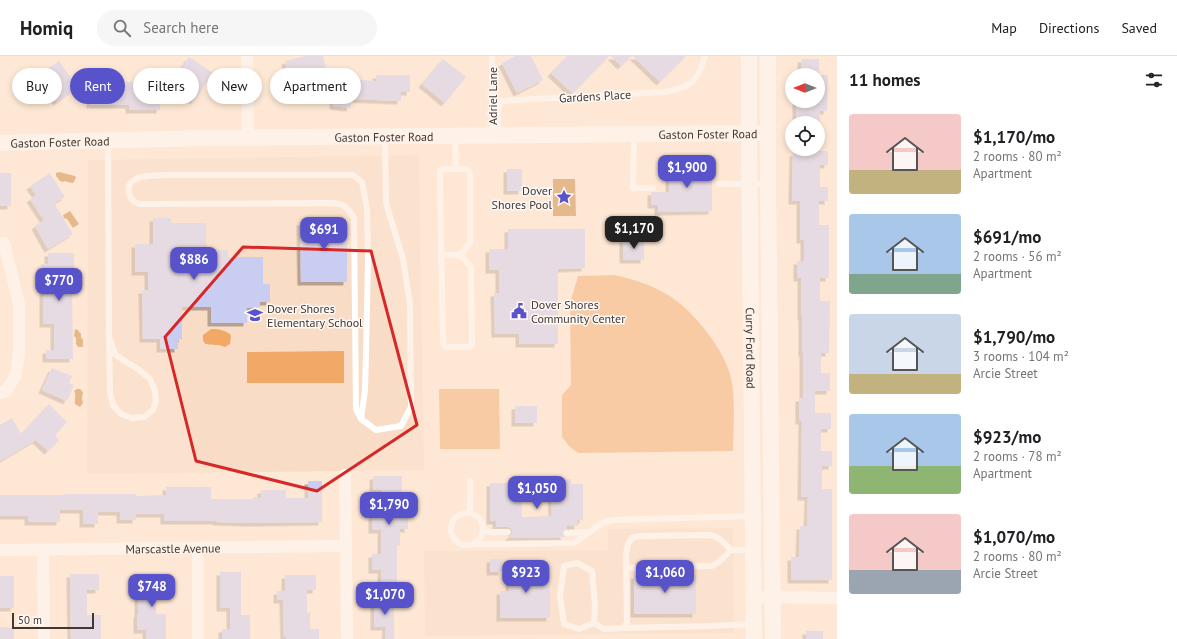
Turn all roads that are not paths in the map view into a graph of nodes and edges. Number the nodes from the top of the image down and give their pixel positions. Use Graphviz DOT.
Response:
graph roads {
  1 [pos="248,56"];
  2 [pos="492,56"];
  3 [pos="705,56"];
  4 [pos="749,56"];
  5 [pos="768,56"];
  6 [pos="768,133"];
  7 [pos="634,134"];
  8 [pos="749,134"];
  9 [pos="455,136"];
  10 [pos="495,136"];
  11 [pos="385,137"];
  12 [pos="248,138"];
  13 [pos="108,141"];
  14 [pos="0,143"];
  15 [pos="456,169"];
  16 [pos="719,184"];
  17 [pos="750,184"];
  18 [pos="768,184"];
  19 [pos="653,188"];
  20 [pos="4,243"];
  21 [pos="442,255"];
  22 [pos="460,255"];
  23 [pos="109,337"];
  24 [pos="0,394"];
  25 [pos="361,419"];
  26 [pos="345,476"];
  27 [pos="470,481"];
  28 [pos="470,512"];
  29 [pos="752,516"];
  30 [pos="483,530"];
  31 [pos="508,532"];
  32 [pos="567,532"];
  33 [pos="589,532"];
  34 [pos="474,544"];
  35 [pos="346,546"];
  36 [pos="198,548"];
  37 [pos="0,550"];
  38 [pos="43,550"];
  39 [pos="731,550"];
  40 [pos="753,550"];
  41 [pos="626,568"];
  42 [pos="753,597"];
  43 [pos="772,597"];
  44 [pos="837,598"];
  45 [pos="594,623"];
  46 [pos="623,628"];
  47 [pos="754,631"];
  48 [pos="773,631"];
  49 [pos="44,639"];
  50 [pos="198,639"];
  51 [pos="347,639"];
  1 -- 12 [label="street"];
  2 -- 10 [label="lane, Adriel Lane"];
  3 -- 10 [label="lane, Gardens Place"];
  4 -- 8 [label="main road, Curry Ford Road"];
  5 -- 6 [label="main road, Curry Ford Road"];
  6 -- 8 [label="main road, Gaston Foster Road"];
  6 -- 18 [label="main road, Curry Ford Road"];
  7 -- 8 [label="main road, Gaston Foster Road"];
  7 -- 10 [label="main road, Gaston Foster Road"];
  7 -- 19 [label="lane"];
  8 -- 17 [label="main road, Curry Ford Road"];
  9 -- 10 [label="main road, Gaston Foster Road"];
  9 -- 11 [label="main road, Gaston Foster Road"];
  9 -- 15 [label="lane"];
  11 -- 12 [label="main road, Gaston Foster Road"];
  11 -- 25 [label="lane"];
  12 -- 13 [label="main road, Gaston Foster Road"];
  13 -- 14 [label="main road, Gaston Foster Road"];
  13 -- 23 [label="lane"];
  15 -- 21 [label="lane"];
  15 -- 22 [label="lane"];
  16 -- 17 [label="lane"];
  17 -- 18 [label="lane"];
  17 -- 29 [label="main road, Curry Ford Road"];
  18 -- 43 [label="main road, Curry Ford Road"];
  20 -- 24 [label="street"];
  21 -- 22 [label="lane"];
  21 -- 22 [label="lane"];
  23 -- 23 [label="lane"];
  25 -- 25 [label="lane"];
  26 -- 35 [label="street"];
  27 -- 28 [label="lane"];
  28 -- 30 [label="lane"];
  28 -- 34 [label="lane"];
  29 -- 33 [label="lane"];
  29 -- 40 [label="main road, Curry Ford Road"];
  30 -- 31 [label="lane"];
  30 -- 34 [label="lane"];
  32 -- 33 [label="lane"];
  33 -- 34 [label="lane"];
  35 -- 36 [label="street, Marscastle Avenue"];
  35 -- 51 [label="street"];
  36 -- 38 [label="street, Marscastle Avenue"];
  36 -- 50 [label="street"];
  37 -- 38 [label="street, Marscastle Avenue"];
  38 -- 49 [label="street"];
  39 -- 40 [label="lane"];
  39 -- 41 [label="lane"];
  39 -- 41 [label="lane"];
  40 -- 42 [label="main road, Curry Ford Road"];
  41 -- 46 [label="lane"];
  42 -- 43 [label="street"];
  42 -- 47 [label="main road, Curry Ford Road"];
  43 -- 44 [label="street"];
  43 -- 48 [label="main road, Curry Ford Road"];
  45 -- 45 [label="lane"];
  45 -- 46 [label="lane"];
  46 -- 47 [label="lane"];
  47 -- 48 [label="street"];
}
